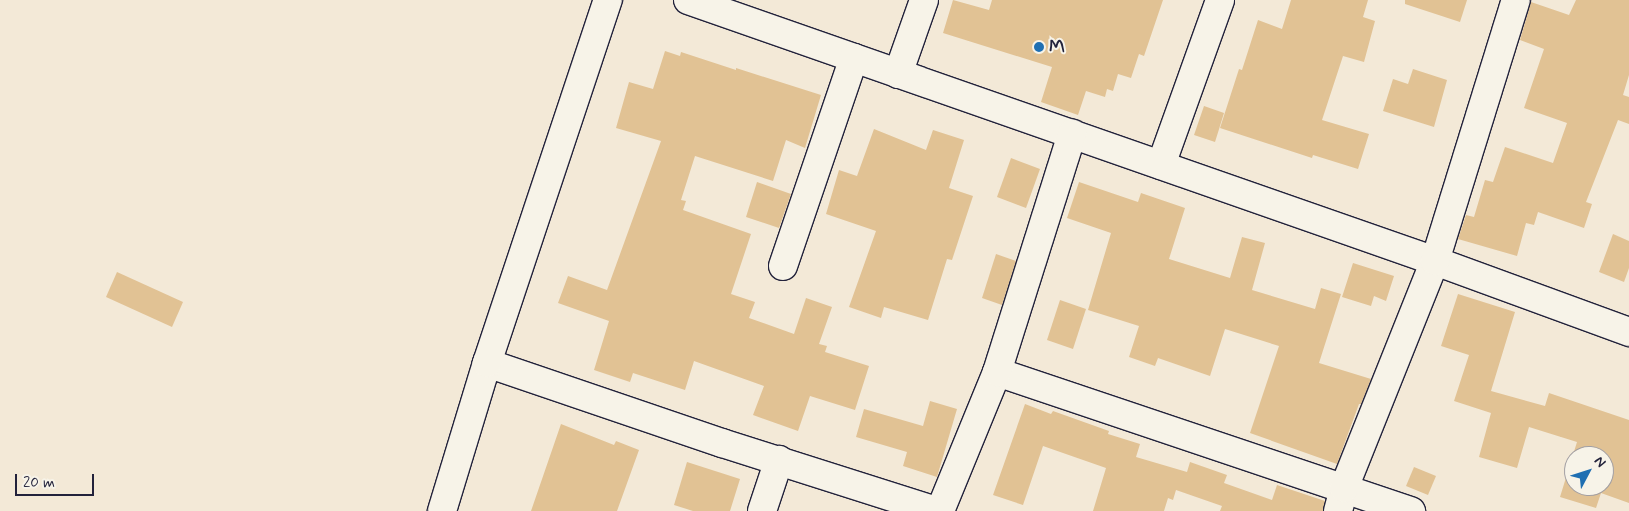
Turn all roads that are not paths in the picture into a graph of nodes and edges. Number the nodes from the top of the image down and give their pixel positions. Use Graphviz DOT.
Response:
graph roads {
  1 [pos="608,0"];
  2 [pos="688,0"];
  3 [pos="924,0"];
  4 [pos="1220,0"];
  5 [pos="1516,0"];
  6 [pos="854,58"];
  7 [pos="898,74"];
  8 [pos="1072,134"];
  9 [pos="1161,165"];
  10 [pos="1436,261"];
  11 [pos="783,266"];
  12 [pos="1629,332"];
  13 [pos="487,363"];
  14 [pos="997,372"];
  15 [pos="779,460"];
  16 [pos="1341,500"];
  17 [pos="442,511"];
  18 [pos="762,511"];
  19 [pos="938,511"];
  20 [pos="1411,511"];
  1 -- 13 [label="street"];
  2 -- 6 [label="street"];
  3 -- 7 [label="street"];
  4 -- 9 [label="street"];
  5 -- 10 [label="street"];
  6 -- 7 [label="street"];
  6 -- 11 [label="street"];
  7 -- 8 [label="street"];
  8 -- 9 [label="street"];
  8 -- 14 [label="street"];
  9 -- 10 [label="street"];
  10 -- 12 [label="street"];
  10 -- 16 [label="street"];
  13 -- 15 [label="street"];
  13 -- 17 [label="street"];
  14 -- 16 [label="street"];
  14 -- 19 [label="street"];
  15 -- 18 [label="street"];
  15 -- 19 [label="street"];
  16 -- 20 [label="street"];
}
